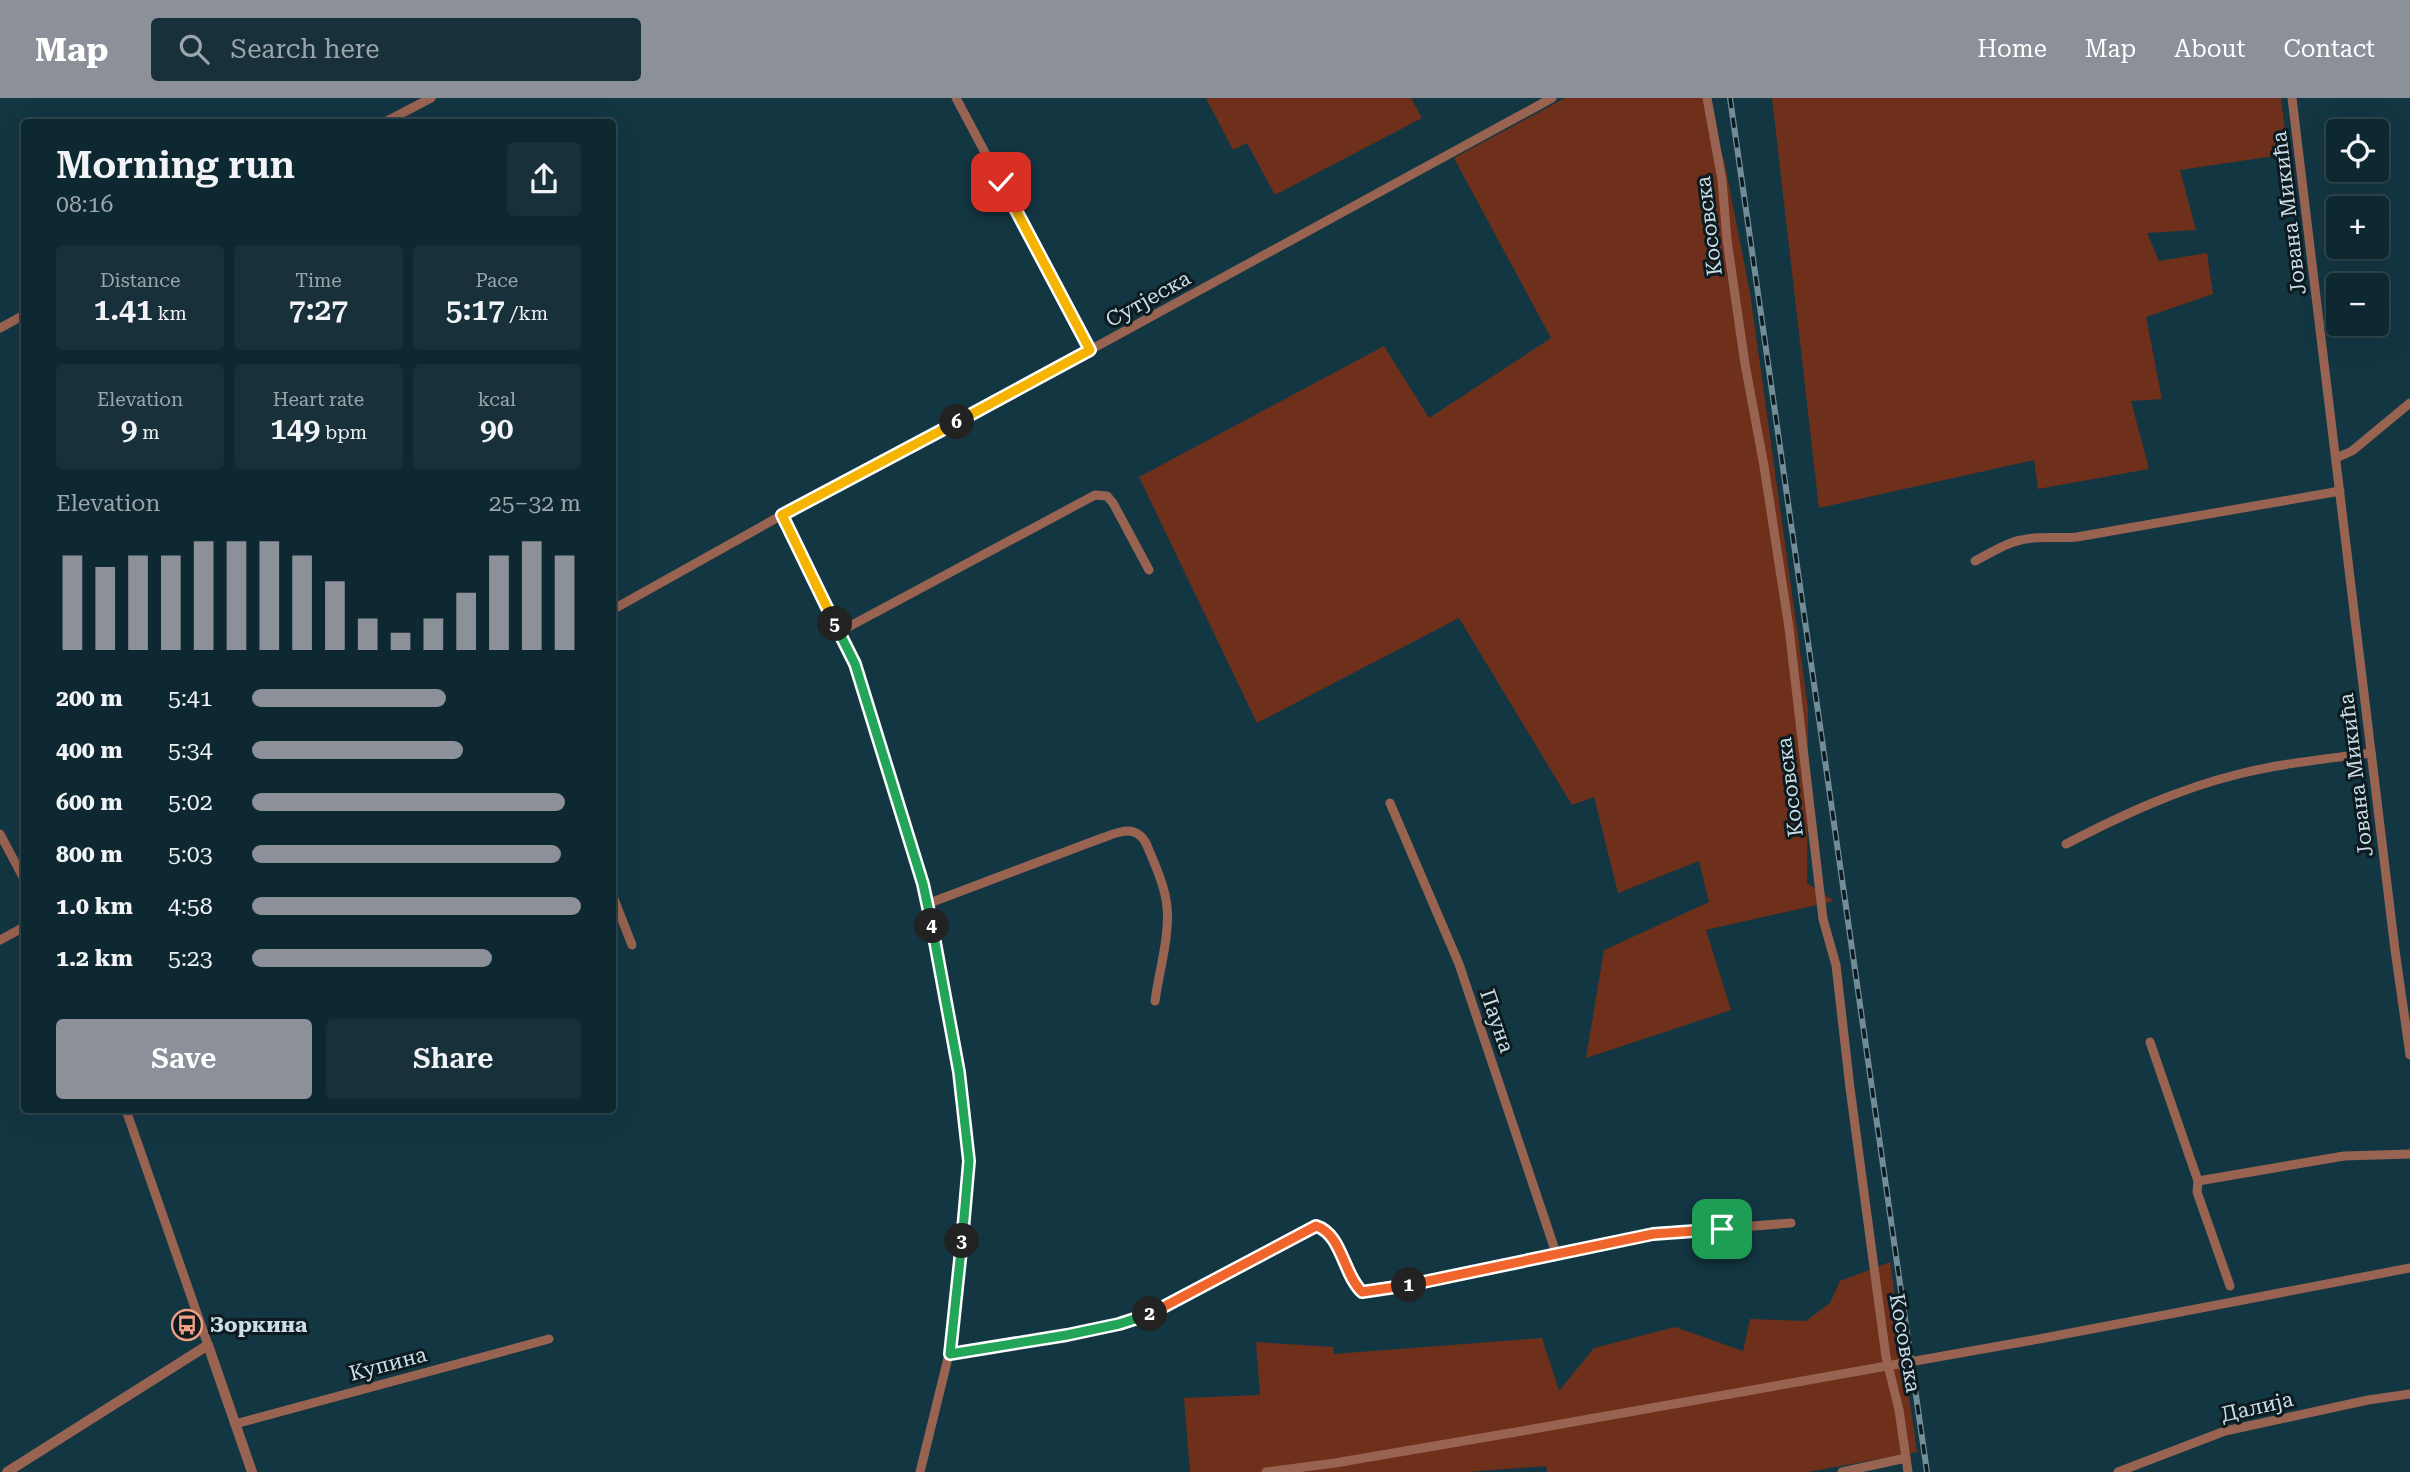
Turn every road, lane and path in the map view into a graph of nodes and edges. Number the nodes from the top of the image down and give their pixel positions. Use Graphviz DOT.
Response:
graph roads {
  1 [pos="431,98"];
  2 [pos="956,98"];
  3 [pos="1552,98"];
  4 [pos="1707,98"];
  5 [pos="2292,98"];
  6 [pos="392,119"];
  7 [pos="21,317"];
  8 [pos="0,328"];
  9 [pos="1090,350"];
  10 [pos="2410,403"];
  11 [pos="2336,458"];
  12 [pos="2340,491"];
  13 [pos="782,515"];
  14 [pos="1975,561"];
  15 [pos="1149,570"];
  16 [pos="616,608"];
  17 [pos="839,632"];
  18 [pos="2371,753"];
  19 [pos="1391,803"];
  20 [pos="0,834"];
  21 [pos="2066,844"];
  22 [pos="21,873"];
  23 [pos="616,904"];
  24 [pos="927,904"];
  25 [pos="21,929"];
  26 [pos="0,940"];
  27 [pos="632,945"];
  28 [pos="1155,1001"];
  29 [pos="2150,1042"];
  30 [pos="2410,1055"];
  31 [pos="127,1113"];
  32 [pos="2410,1154"];
  33 [pos="2198,1181"];
  34 [pos="1791,1223"];
  35 [pos="1557,1256"];
  36 [pos="2410,1268"];
  37 [pos="2230,1286"];
  38 [pos="549,1339"];
  39 [pos="208,1345"];
  40 [pos="950,1354"];
  41 [pos="2410,1394"];
  42 [pos="235,1424"];
  43 [pos="1906,1458"];
  44 [pos="7,1472"];
  45 [pos="252,1472"];
  46 [pos="920,1472"];
  47 [pos="1266,1472"];
  48 [pos="1842,1472"];
  49 [pos="1908,1472"];
  50 [pos="2118,1472"];
  1 -- 6 [label="street"];
  2 -- 9 [label="street"];
  3 -- 9 [label="street, Сутјеска"];
  4 -- 43 [label="street, Косовска"];
  5 -- 11 [label="street, Јована Микића"];
  7 -- 8 [label="street"];
  9 -- 13 [label="street, Сутјеска"];
  10 -- 11 [label="street"];
  11 -- 12 [label="street, Јована Микића"];
  12 -- 14 [label="street"];
  12 -- 18 [label="street, Јована Микића"];
  13 -- 16 [label="street, Сутјеска"];
  13 -- 17 [label="street"];
  15 -- 17 [label="street"];
  17 -- 24 [label="street"];
  18 -- 21 [label="street"];
  18 -- 30 [label="street, Јована Микића"];
  19 -- 35 [label="street, Пауна"];
  20 -- 22 [label="street"];
  23 -- 27 [label="street"];
  24 -- 28 [label="street"];
  24 -- 40 [label="street"];
  25 -- 26 [label="street"];
  29 -- 33 [label="street"];
  31 -- 39 [label="street"];
  32 -- 33 [label="street"];
  33 -- 37 [label="street"];
  34 -- 35 [label="street"];
  35 -- 40 [label="street"];
  36 -- 47 [label="street"];
  38 -- 42 [label="street, Купина"];
  39 -- 42 [label="street"];
  39 -- 44 [label="street"];
  40 -- 46 [label="street"];
  41 -- 50 [label="street, Далија"];
  42 -- 45 [label="street"];
  43 -- 48 [label="street"];
  43 -- 49 [label="street, Косовска"];
}
